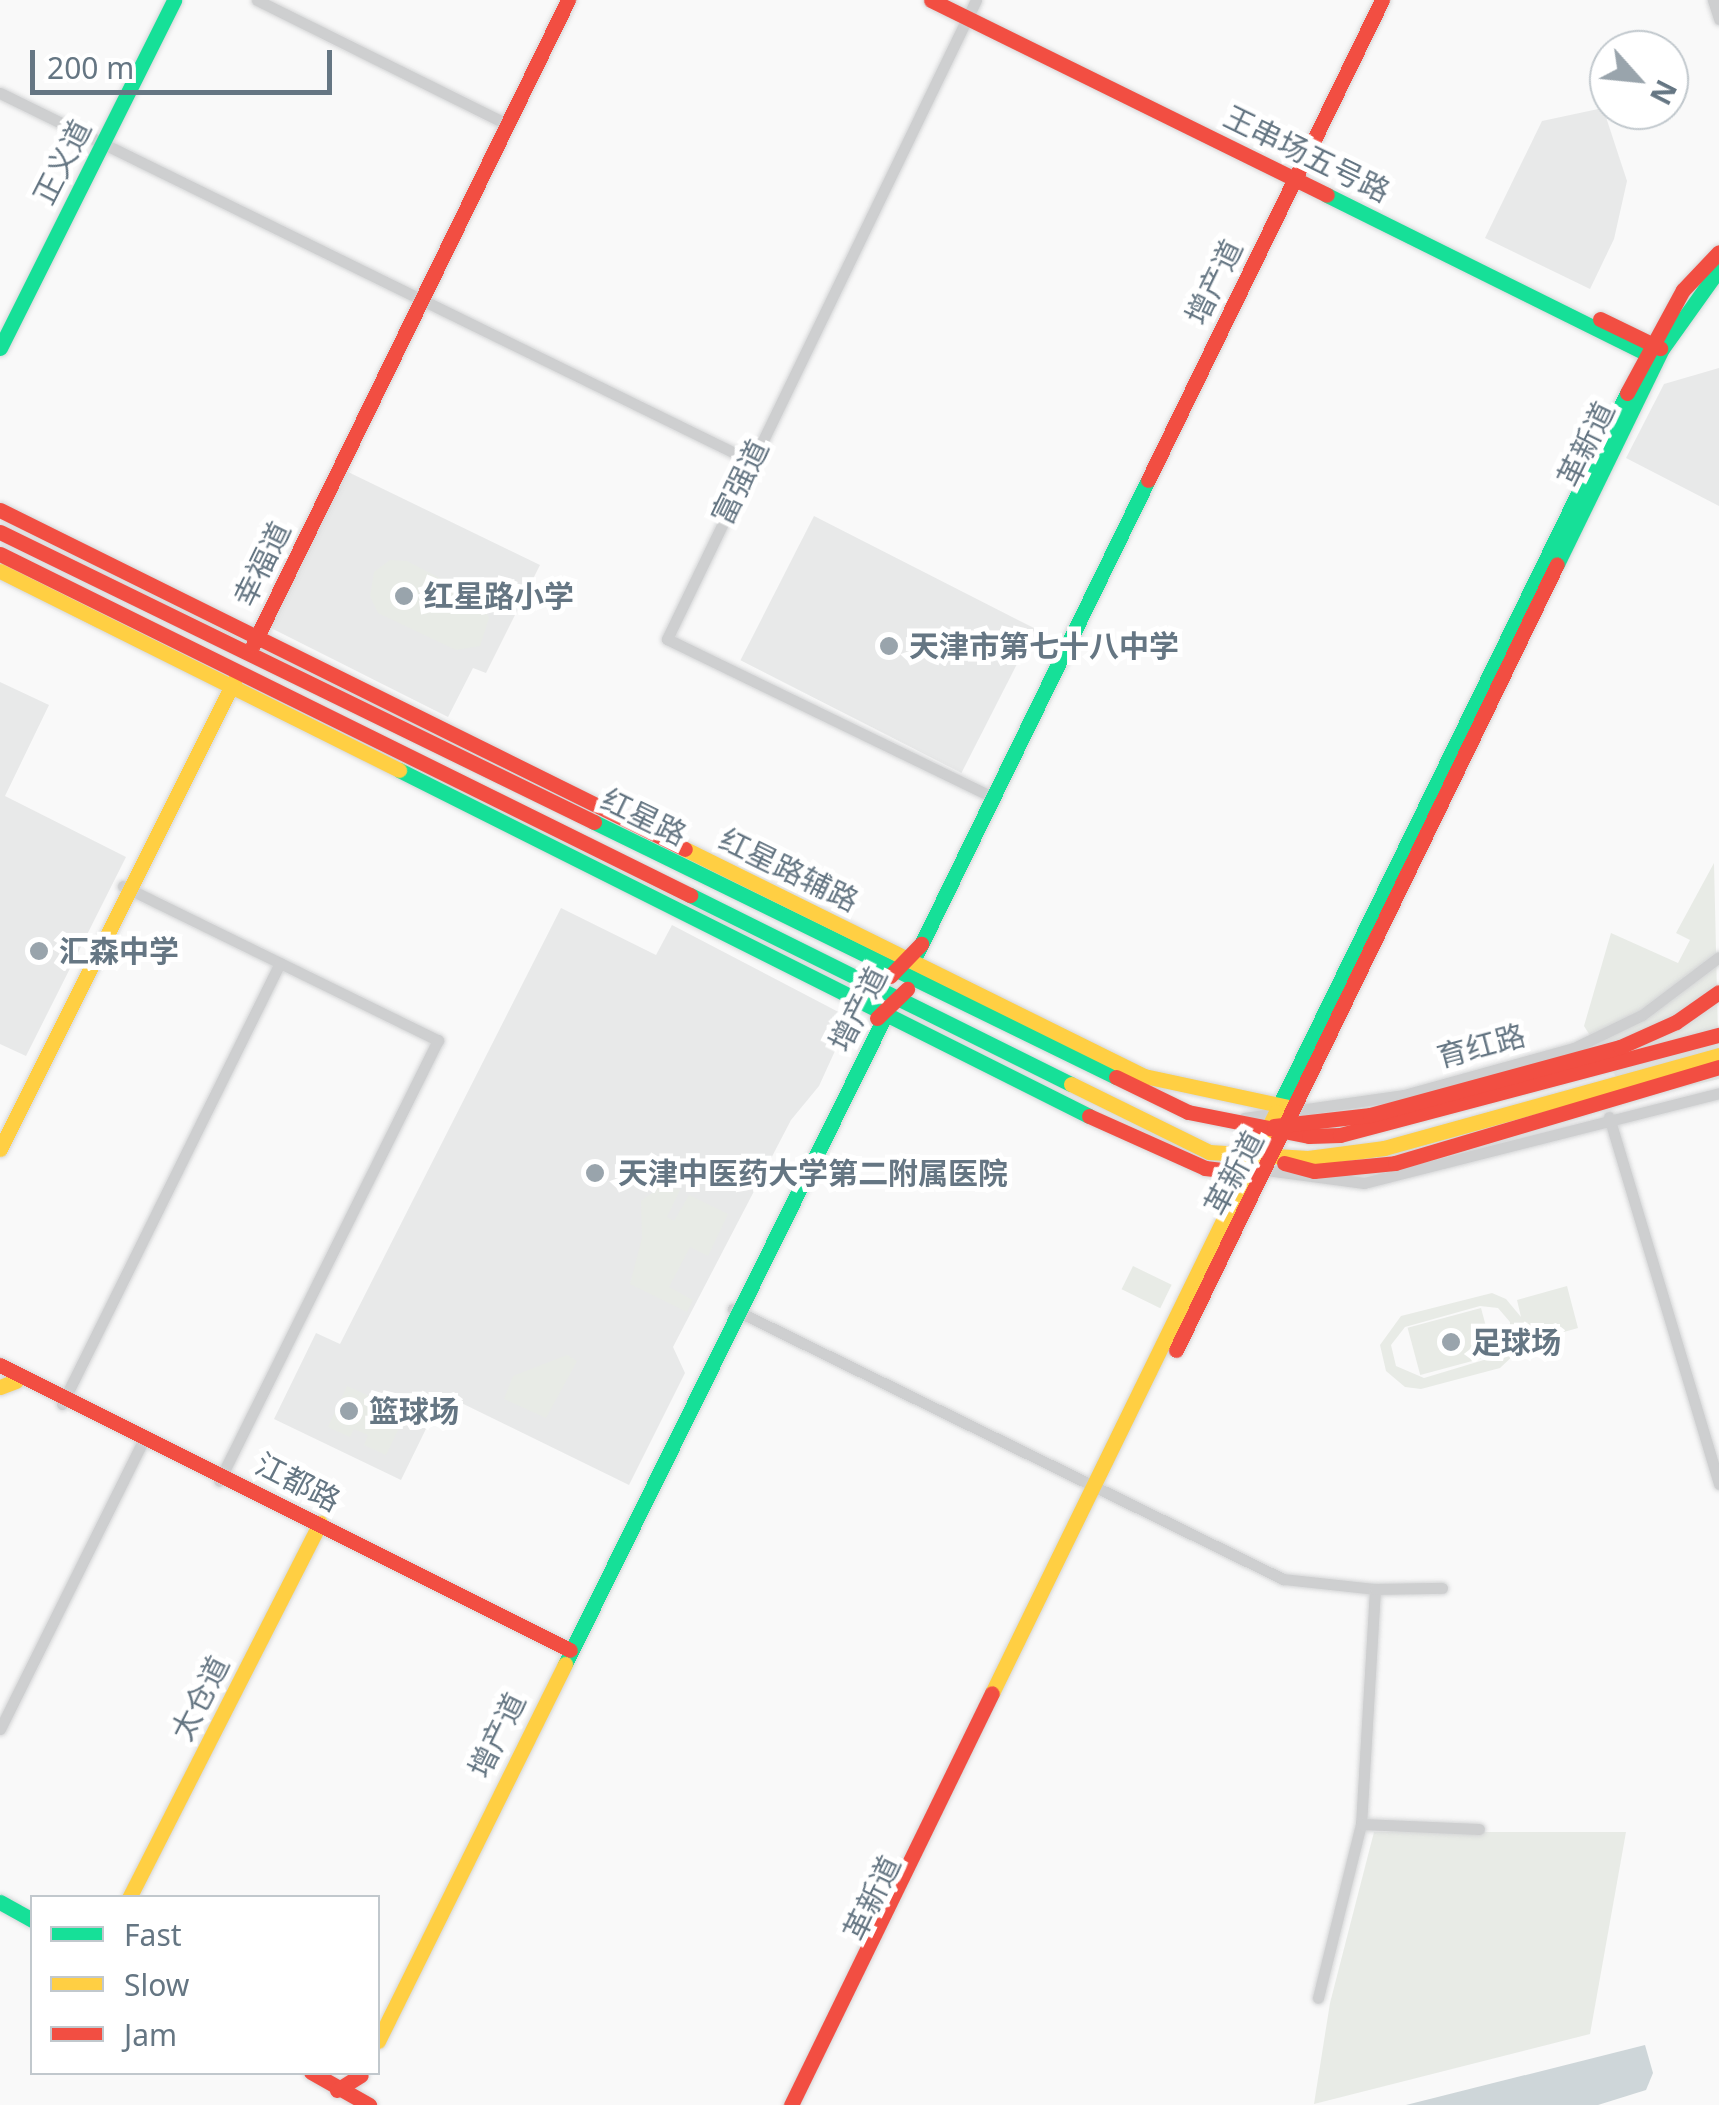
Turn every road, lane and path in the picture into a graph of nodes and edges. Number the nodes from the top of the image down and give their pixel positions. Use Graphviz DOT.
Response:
graph roads {
  1 [pos="166,0"];
  2 [pos="174,0"];
  3 [pos="258,0"];
  4 [pos="558,0"];
  5 [pos="568,0"];
  6 [pos="931,0"];
  7 [pos="950,0"];
  8 [pos="1379,0"];
  9 [pos="1713,0"];
  10 [pos="971,10"];
  11 [pos="1719,19"];
  12 [pos="0,93"];
  13 [pos="503,122"];
  14 [pos="99,142"];
  15 [pos="1294,174"];
  16 [pos="1719,252"];
  17 [pos="1719,269"];
  18 [pos="417,300"];
  19 [pos="0,332"];
  20 [pos="0,348"];
  21 [pos="1654,351"];
  22 [pos="750,461"];
  23 [pos="0,510"];
  24 [pos="0,532"];
  25 [pos="0,554"];
  26 [pos="0,571"];
  27 [pos="253,637"];
  28 [pos="244,653"];
  29 [pos="231,678"];
  30 [pos="990,796"];
  31 [pos="126,888"];
  32 [pos="1719,958"];
  33 [pos="280,963"];
  34 [pos="1719,979"];
  35 [pos="869,980"];
  36 [pos="893,990"];
  37 [pos="1719,992"];
  38 [pos="1719,1034"];
  39 [pos="1603,1050"];
  40 [pos="1719,1055"];
  41 [pos="1719,1067"];
  42 [pos="1719,1076"];
  43 [pos="1653,1085"];
  44 [pos="1719,1093"];
  45 [pos="1424,1110"];
  46 [pos="1609,1117"];
  47 [pos="1286,1118"];
  48 [pos="0,1136"];
  49 [pos="0,1150"];
  50 [pos="1263,1165"];
  51 [pos="735,1311"];
  52 [pos="0,1365"];
  53 [pos="0,1373"];
  54 [pos="8,1384"];
  55 [pos="63,1400"];
  56 [pos="143,1440"];
  57 [pos="221,1478"];
  58 [pos="1719,1484"];
  59 [pos="1101,1491"];
  60 [pos="318,1526"];
  61 [pos="1442,1588"];
  62 [pos="1375,1589"];
  63 [pos="561,1650"];
  64 [pos="556,1673"];
  65 [pos="0,1729"];
  66 [pos="1361,1824"];
  67 [pos="1479,1829"];
  68 [pos="131,1895"];
  69 [pos="0,1905"];
  70 [pos="30,1922"];
  71 [pos="1318,1998"];
  72 [pos="380,2024"];
  73 [pos="380,2037"];
  74 [pos="304,2075"];
  75 [pos="317,2075"];
  76 [pos="350,2092"];
  77 [pos="794,2105"];
  1 -- 14 [label="main road, 正义道"];
  2 -- 14 [label="main road, 正义道"];
  3 -- 13 [label="street"];
  4 -- 13 [label="main road, 幸福道"];
  5 -- 13 [label="main road, 幸福道"];
  6 -- 10 [label="main road, 王串场五号路"];
  7 -- 10 [label="main road, 王串场五号路"];
  8 -- 15 [label="main road, 增产道"];
  9 -- 11 [label="street"];
  10 -- 15 [label="main road, 王串场五号路"];
  10 -- 22 [label="street, 富强道"];
  12 -- 14 [label="street"];
  13 -- 18 [label="main road, 幸福道"];
  14 -- 18 [label="street"];
  14 -- 19 [label="main road, 正义道"];
  14 -- 20 [label="main road, 正义道"];
  15 -- 21 [label="main road, 王串场五号路"];
  15 -- 30 [label="main road, 增产道"];
  16 -- 21 [label="main road, 革新道"];
  17 -- 21 [label="main road, 革新道"];
  18 -- 22 [label="street"];
  18 -- 27 [label="main road, 幸福道"];
  21 -- 47 [label="main road, 革新道"];
  22 -- 30 [label="street, 富强道"];
  23 -- 27 [label="main road, 红星路辅路"];
  24 -- 28 [label="main road, 红星路"];
  25 -- 29 [label="main road, 红星路"];
  26 -- 29 [label="main road, 红星路辅路"];
  27 -- 28 [label="main road, 幸福道"];
  27 -- 36 [label="main road, 红星路辅路"];
  28 -- 29 [label="main road, 幸福道"];
  28 -- 36 [label="main road, 红星路"];
  29 -- 31 [label="main road, 幸福道"];
  29 -- 35 [label="main road, 红星路"];
  29 -- 36 [label="main road, 红星路辅路"];
  30 -- 36 [label="main road, 增产道"];
  31 -- 33 [label="street"];
  31 -- 48 [label="main road, 幸福道"];
  31 -- 49 [label="main road, 幸福道"];
  32 -- 47 [label="street, 育红路"];
  33 -- 55 [label="street"];
  33 -- 57 [label="street"];
  34 -- 39 [label="main road"];
  35 -- 36 [label="main road"];
  35 -- 36 [label="main road"];
  36 -- 47 [label="main road, 红星路辅路"];
  36 -- 47 [label="main road"];
  36 -- 50 [label="main road, 红星路"];
  36 -- 50 [label="main road, 红星路辅路"];
  36 -- 51 [label="main road, 增产道"];
  37 -- 39 [label="main road"];
  38 -- 45 [label="main road, 育红路"];
  39 -- 45 [label="main road"];
  40 -- 50 [label="main road"];
  41 -- 43 [label="main road"];
  42 -- 43 [label="main road"];
  43 -- 50 [label="main road"];
  44 -- 46 [label="street"];
  45 -- 47 [label="main road, 育红路"];
  46 -- 50 [label="street"];
  46 -- 58 [label="street"];
  47 -- 50 [label="main road, 革新道"];
  50 -- 59 [label="main road, 革新道"];
  51 -- 59 [label="street"];
  51 -- 63 [label="main road, 增产道"];
  52 -- 55 [label="main road, 江都路"];
  53 -- 54 [label="main road, 江都路"];
  54 -- 55 [label="main road, 江都路"];
  55 -- 56 [label="main road, 江都路"];
  56 -- 57 [label="main road, 江都路"];
  56 -- 65 [label="street"];
  57 -- 60 [label="main road, 江都路"];
  59 -- 62 [label="street"];
  59 -- 77 [label="main road, 革新道"];
  60 -- 63 [label="main road, 江都路"];
  60 -- 68 [label="main road, 太仓道"];
  61 -- 62 [label="street"];
  62 -- 66 [label="street"];
  63 -- 64 [label="main road, 增产道"];
  64 -- 72 [label="main road, 增产道"];
  64 -- 73 [label="main road, 增产道"];
  66 -- 67 [label="street"];
  66 -- 71 [label="street"];
  69 -- 70 [label="main road"];
  74 -- 76 [label="main road"];
  75 -- 76 [label="main road"];
}
